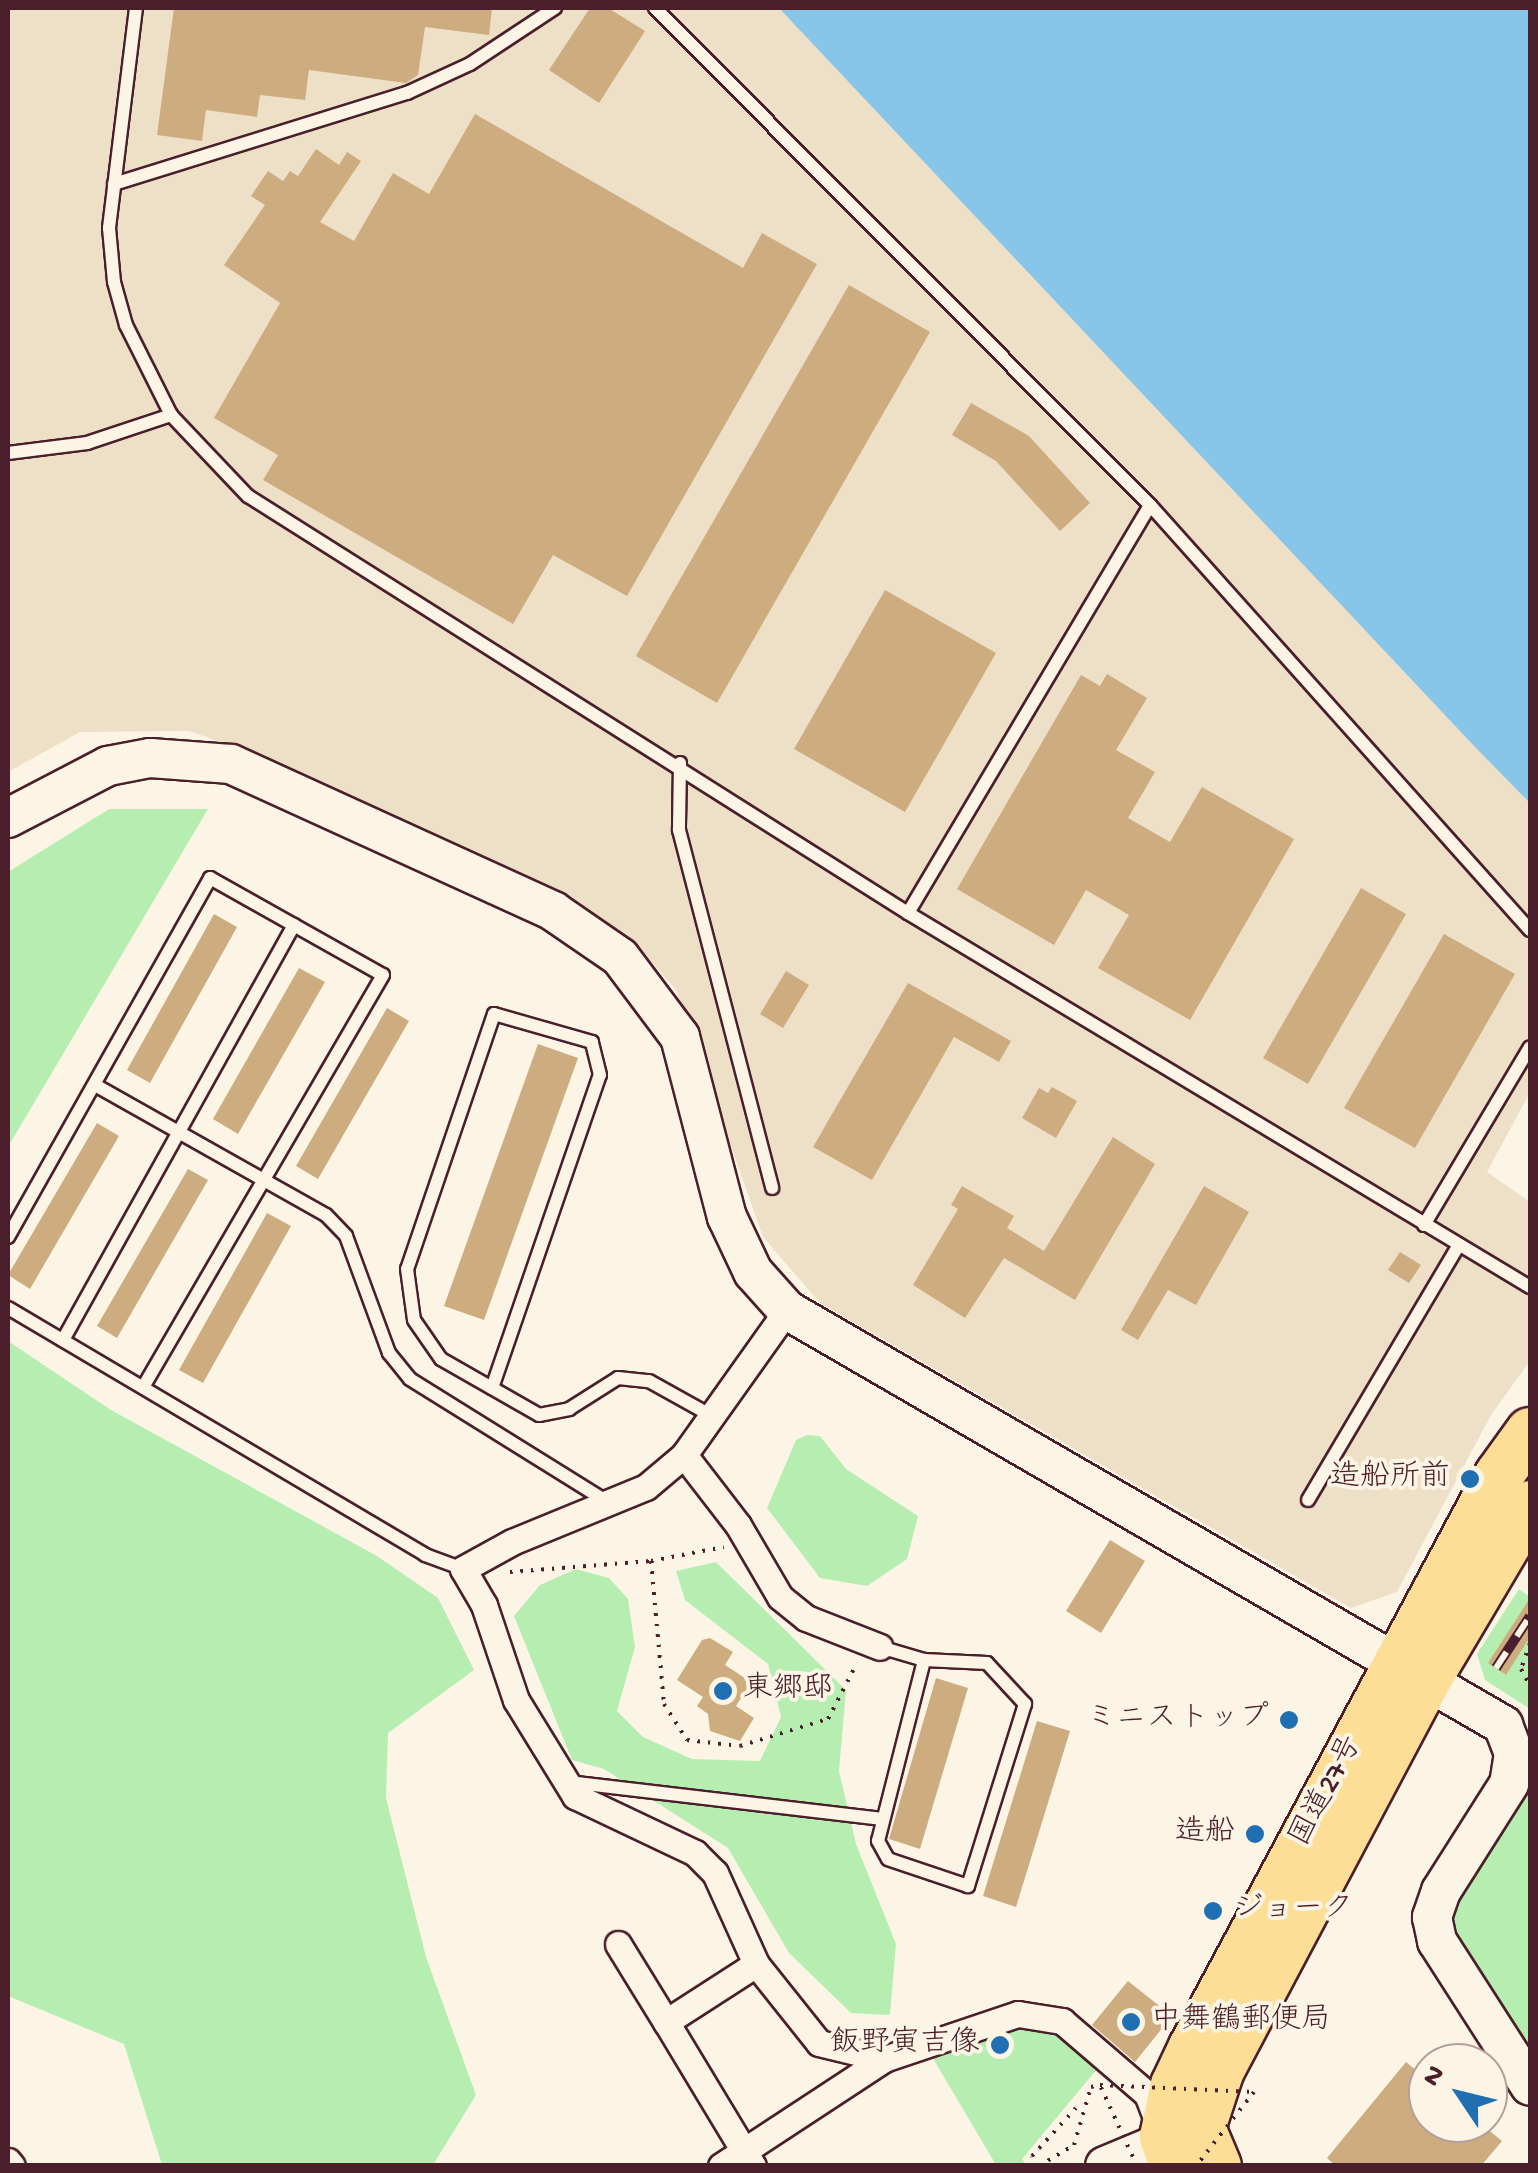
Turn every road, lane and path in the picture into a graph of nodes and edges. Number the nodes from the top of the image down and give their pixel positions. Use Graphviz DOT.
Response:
graph roads {
  1 [pos="136,8"];
  2 [pos="555,8"];
  3 [pos="655,8"];
  4 [pos="114,184"];
  5 [pos="171,416"];
  6 [pos="8,453"];
  7 [pos="1150,505"];
  8 [pos="680,763"];
  9 [pos="8,818"];
  10 [pos="908,913"];
  11 [pos="294,925"];
  12 [pos="1530,930"];
  13 [pos="1530,1048"];
  14 [pos="95,1084"];
  15 [pos="180,1134"];
  16 [pos="260,1179"];
  17 [pos="772,1188"];
  18 [pos="1424,1225"];
  19 [pos="8,1236"];
  20 [pos="1459,1246"];
  21 [pos="1530,1287"];
  22 [pos="8,1308"];
  23 [pos="788,1310"];
  24 [pos="64,1340"];
  25 [pos="144,1386"];
  26 [pos="492,1388"];
  27 [pos="712,1416"];
  28 [pos="1530,1432"];
  29 [pos="684,1455"];
  30 [pos="1308,1500"];
  31 [pos="611,1504"];
  32 [pos="1530,1505"];
  33 [pos="748,1543"];
  34 [pos="650,1561"];
  35 [pos="466,1574"];
  36 [pos="870,1643"];
  37 [pos="1530,1643"];
  38 [pos="924,1660"];
  39 [pos="1413,1669"];
  40 [pos="1530,1686"];
  41 [pos="563,1782"];
  42 [pos="883,1819"];
  43 [pos="618,1944"];
  44 [pos="756,1964"];
  45 [pos="666,2022"];
  46 [pos="884,2059"];
  47 [pos="1100,2085"];
  48 [pos="1530,2086"];
  49 [pos="1076,2108"];
  50 [pos="1182,2155"];
  51 [pos="749,2158"];
  52 [pos="721,2166"];
  53 [pos="1038,2166"];
  54 [pos="1105,2166"];
  1 -- 4 [label="lane"];
  2 -- 4 [label="lane"];
  3 -- 7 [label="lane"];
  4 -- 5 [label="lane"];
  5 -- 6 [label="lane"];
  5 -- 8 [label="lane"];
  7 -- 10 [label="lane"];
  7 -- 12 [label="lane"];
  8 -- 10 [label="lane"];
  8 -- 17 [label="lane"];
  9 -- 23 [label="street"];
  10 -- 18 [label="lane"];
  11 -- 14 [label="lane"];
  11 -- 15 [label="lane"];
  11 -- 16 [label="lane"];
  13 -- 18 [label="lane"];
  14 -- 15 [label="lane"];
  14 -- 19 [label="lane"];
  15 -- 16 [label="lane"];
  15 -- 24 [label="lane"];
  16 -- 25 [label="lane"];
  16 -- 31 [label="lane"];
  18 -- 20 [label="lane"];
  20 -- 21 [label="lane"];
  20 -- 30 [label="lane"];
  22 -- 24 [label="lane"];
  23 -- 27 [label="street"];
  23 -- 39 [label="street"];
  24 -- 25 [label="lane"];
  25 -- 35 [label="lane"];
  26 -- 26 [label="lane"];
  26 -- 27 [label="lane"];
  27 -- 29 [label="street"];
  28 -- 39 [label="highway, 国道27号"];
  29 -- 31 [label="street"];
  29 -- 33 [label="street"];
  31 -- 35 [label="street"];
  32 -- 39 [label="highway, 国道27号"];
  33 -- 34 [label="path"];
  33 -- 36 [label="street"];
  34 -- 35 [label="path"];
  34 -- 36 [label="path"];
  35 -- 41 [label="street"];
  36 -- 38 [label="lane"];
  37 -- 40 [label="path"];
  38 -- 42 [label="lane"];
  38 -- 42 [label="lane"];
  39 -- 48 [label="street"];
  39 -- 50 [label="highway, 国道27号"];
  41 -- 42 [label="lane"];
  41 -- 44 [label="street"];
  43 -- 45 [label="street"];
  44 -- 45 [label="street"];
  44 -- 46 [label="street"];
  45 -- 51 [label="street"];
  46 -- 50 [label="street"];
  46 -- 51 [label="street"];
  47 -- 50 [label="path, bridge"];
  47 -- 50 [label="path, bridge"];
  47 -- 53 [label="path"];
  49 -- 53 [label="path"];
  50 -- 54 [label="street"];
  51 -- 52 [label="street"];
}
